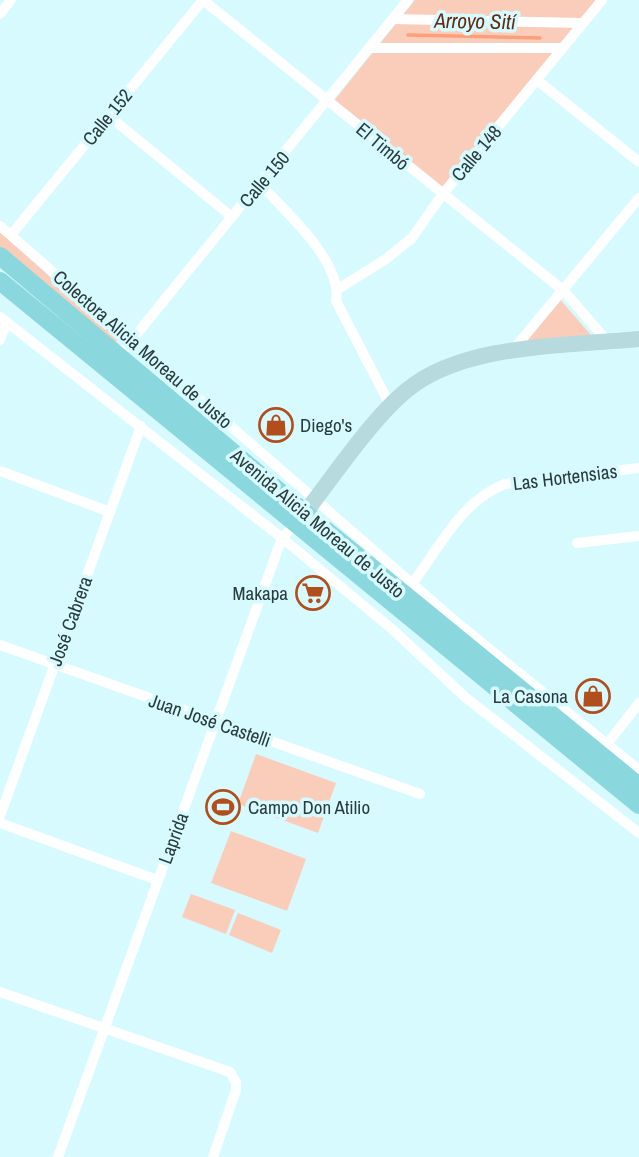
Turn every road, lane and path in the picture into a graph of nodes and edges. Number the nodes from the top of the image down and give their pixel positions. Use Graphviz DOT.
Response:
graph roads {
  1 [pos="11,0"];
  2 [pos="203,0"];
  3 [pos="408,0"];
  4 [pos="602,0"];
  5 [pos="0,13"];
  6 [pos="393,19"];
  7 [pos="583,23"];
  8 [pos="370,48"];
  9 [pos="563,48"];
  10 [pos="537,80"];
  11 [pos="328,100"];
  12 [pos="108,116"];
  13 [pos="639,162"];
  14 [pos="260,184"];
  15 [pos="442,195"];
  16 [pos="639,198"];
  17 [pos="232,217"];
  18 [pos="0,226"];
  19 [pos="12,235"];
  20 [pos="0,256"];
  21 [pos="0,281"];
  22 [pos="338,289"];
  23 [pos="564,291"];
  24 [pos="3,319"];
  25 [pos="134,338"];
  26 [pos="639,339"];
  27 [pos="0,340"];
  28 [pos="608,342"];
  29 [pos="511,352"];
  30 [pos="118,357"];
  31 [pos="390,405"];
  32 [pos="141,426"];
  33 [pos="639,468"];
  34 [pos="0,471"];
  35 [pos="110,512"];
  36 [pos="305,512"];
  37 [pos="639,536"];
  38 [pos="282,538"];
  39 [pos="577,543"];
  40 [pos="412,584"];
  41 [pos="0,645"];
  42 [pos="53,665"];
  43 [pos="639,703"];
  44 [pos="215,721"];
  45 [pos="607,744"];
  46 [pos="639,770"];
  47 [pos="639,786"];
  48 [pos="420,794"];
  49 [pos="639,805"];
  50 [pos="0,816"];
  51 [pos="0,823"];
  52 [pos="639,833"];
  53 [pos="157,880"];
  54 [pos="0,992"];
  55 [pos="103,1028"];
  56 [pos="58,1157"];
  57 [pos="213,1157"];
  1 -- 5 [label="street"];
  2 -- 11 [label="street, El Timbó"];
  2 -- 12 [label="street, Calle 152"];
  3 -- 6 [label="street, Calle 150"];
  4 -- 7 [label="street, Calle 148"];
  6 -- 7 [label="street"];
  6 -- 8 [label="street, Calle 150"];
  7 -- 9 [label="street, Calle 148"];
  8 -- 9 [label="street"];
  8 -- 11 [label="street, Calle 150"];
  9 -- 10 [label="street, Calle 148"];
  10 -- 13 [label="street"];
  10 -- 15 [label="street, Calle 148"];
  11 -- 14 [label="street, Calle 150"];
  11 -- 15 [label="street, El Timbó"];
  12 -- 17 [label="street"];
  12 -- 19 [label="street, Calle 152"];
  14 -- 17 [label="street, Calle 150"];
  14 -- 22 [label="street"];
  15 -- 22 [label="street, Calle 148"];
  15 -- 23 [label="street, El Timbó"];
  16 -- 23 [label="street"];
  17 -- 25 [label="street, Calle 150"];
  18 -- 19 [label="street, Colectora Alicia Moreau de Justo"];
  19 -- 25 [label="street, Colectora Alicia Moreau de Justo"];
  20 -- 30 [label="main road, Avenida Alicia Moreau de Justo"];
  21 -- 36 [label="main road, Avenida Alicia Moreau de Justo"];
  22 -- 31 [label="street"];
  23 -- 28 [label="street, El Timbó"];
  23 -- 29 [label="street"];
  24 -- 27 [label="street"];
  24 -- 32 [label="street"];
  25 -- 30 [label="street, Calle 150"];
  25 -- 36 [label="street, Colectora Alicia Moreau de Justo"];
  26 -- 28 [label="main road"];
  28 -- 29 [label="main road"];
  29 -- 31 [label="main road"];
  30 -- 36 [label="main road, Avenida Alicia Moreau de Justo"];
  31 -- 36 [label="main road"];
  32 -- 35 [label="street, José Cabrera"];
  32 -- 38 [label="street"];
  33 -- 40 [label="street, Las Hortensias"];
  34 -- 35 [label="street"];
  35 -- 42 [label="street, José Cabrera"];
  36 -- 38 [label="street, Laprida"];
  36 -- 40 [label="street, Colectora Alicia Moreau de Justo"];
  36 -- 47 [label="main road, Avenida Alicia Moreau de Justo"];
  36 -- 49 [label="main road, Avenida Alicia Moreau de Justo"];
  37 -- 39 [label="street"];
  38 -- 44 [label="street, Laprida"];
  38 -- 52 [label="street"];
  40 -- 45 [label="street, Colectora Alicia Moreau de Justo"];
  41 -- 42 [label="street, Juan José Castelli"];
  42 -- 44 [label="street, Juan José Castelli"];
  42 -- 50 [label="street, José Cabrera"];
  43 -- 45 [label="street"];
  44 -- 48 [label="street, Juan José Castelli"];
  44 -- 53 [label="street, Laprida"];
  45 -- 46 [label="street, Colectora Alicia Moreau de Justo"];
  51 -- 53 [label="street"];
  53 -- 55 [label="street, Laprida"];
  54 -- 55 [label="street"];
  55 -- 56 [label="street, Laprida"];
  55 -- 57 [label="street"];
}
